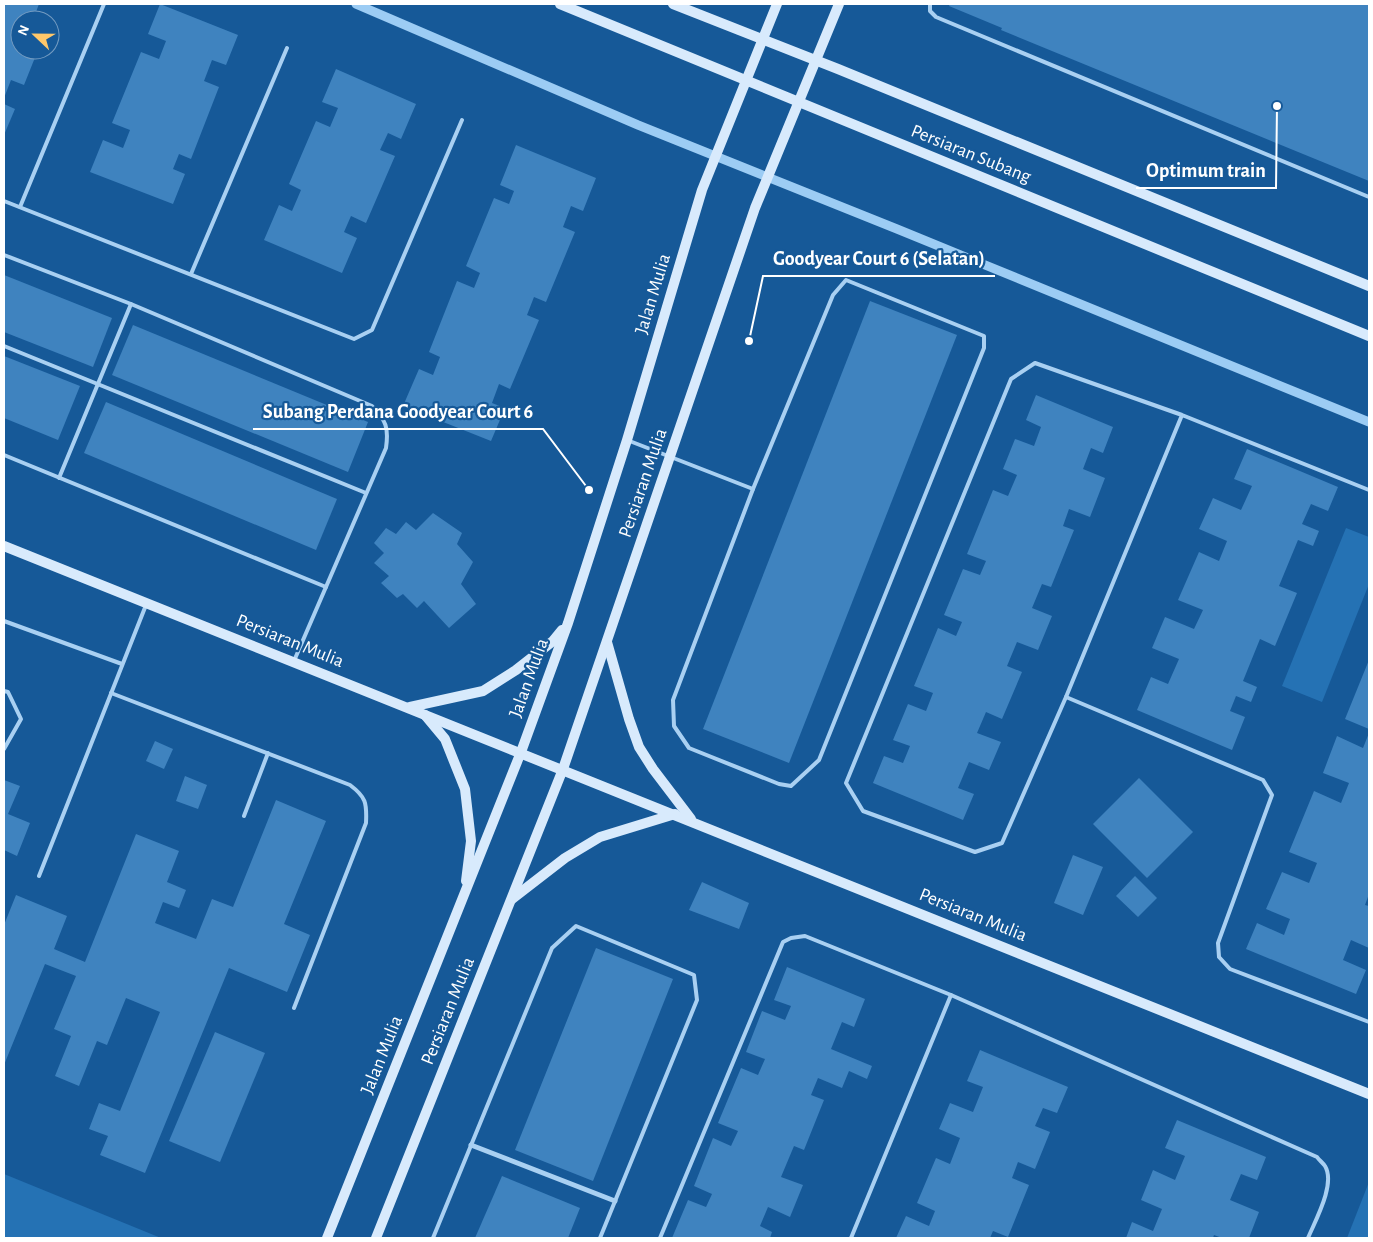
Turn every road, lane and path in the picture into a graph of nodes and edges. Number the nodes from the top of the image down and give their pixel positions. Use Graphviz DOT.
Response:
graph roads {
  1 [pos="104,4"];
  2 [pos="560,4"];
  3 [pos="673,4"];
  4 [pos="777,4"];
  5 [pos="839,4"];
  6 [pos="930,4"];
  7 [pos="762,40"];
  8 [pos="287,48"];
  9 [pos="816,60"];
  10 [pos="746,80"];
  11 [pos="799,102"];
  12 [pos="462,120"];
  13 [pos="1369,197"];
  14 [pos="4,201"];
  15 [pos="20,208"];
  16 [pos="4,255"];
  17 [pos="191,274"];
  18 [pos="1369,286"];
  19 [pos="131,304"];
  20 [pos="1369,336"];
  21 [pos="4,346"];
  22 [pos="97,384"];
  23 [pos="1182,415"];
  24 [pos="627,440"];
  25 [pos="4,455"];
  26 [pos="670,457"];
  27 [pos="60,478"];
  28 [pos="753,488"];
  29 [pos="1369,490"];
  30 [pos="366,494"];
  31 [pos="4,546"];
  32 [pos="326,587"];
  33 [pos="146,603"];
  34 [pos="4,621"];
  35 [pos="568,623"];
  36 [pos="607,642"];
  37 [pos="294,661"];
  38 [pos="122,664"];
  39 [pos="4,690"];
  40 [pos="111,693"];
  41 [pos="1066,696"];
  42 [pos="409,707"];
  43 [pos="424,713"];
  44 [pos="4,749"];
  45 [pos="521,752"];
  46 [pos="268,753"];
  47 [pos="563,770"];
  48 [pos="674,814"];
  49 [pos="244,816"];
  50 [pos="692,821"];
  51 [pos="39,876"];
  52 [pos="465,897"];
  53 [pos="511,900"];
  54 [pos="951,996"];
  55 [pos="294,1008"];
  56 [pos="1369,1022"];
  57 [pos="1369,1094"];
  58 [pos="471,1145"];
  59 [pos="615,1201"];
  60 [pos="327,1238"];
  61 [pos="376,1238"];
  62 [pos="433,1238"];
  63 [pos="600,1238"];
  64 [pos="660,1238"];
  65 [pos="851,1238"];
  66 [pos="1308,1238"];
  1 -- 15 [label="lane"];
  2 -- 10 [label="main road, Persiaran Subang"];
  3 -- 7 [label="main road, Persiaran Subang"];
  4 -- 7 [label="main road, Jalan Mulia"];
  5 -- 9 [label="main road"];
  6 -- 13 [label="lane"];
  7 -- 9 [label="main road, Persiaran Subang"];
  7 -- 10 [label="main road, Jalan Mulia"];
  8 -- 17 [label="lane"];
  9 -- 11 [label="main road"];
  9 -- 18 [label="main road, Persiaran Subang"];
  10 -- 11 [label="main road, Persiaran Subang"];
  10 -- 24 [label="main road, Jalan Mulia"];
  11 -- 20 [label="main road, Persiaran Subang"];
  11 -- 26 [label="main road, Persiaran Mulia"];
  12 -- 17 [label="lane"];
  14 -- 15 [label="lane"];
  15 -- 17 [label="lane"];
  16 -- 19 [label="lane"];
  19 -- 22 [label="lane"];
  19 -- 30 [label="lane"];
  21 -- 22 [label="lane"];
  22 -- 27 [label="lane"];
  22 -- 30 [label="lane"];
  23 -- 29 [label="lane"];
  23 -- 41 [label="lane"];
  23 -- 41 [label="lane"];
  24 -- 26 [label="lane"];
  24 -- 35 [label="main road, Jalan Mulia"];
  25 -- 27 [label="lane"];
  26 -- 28 [label="lane"];
  26 -- 36 [label="main road, Persiaran Mulia"];
  27 -- 32 [label="lane"];
  28 -- 28 [label="lane"];
  30 -- 32 [label="lane"];
  31 -- 33 [label="main road, Persiaran Mulia"];
  32 -- 37 [label="lane"];
  33 -- 37 [label="main road, Persiaran Mulia"];
  33 -- 38 [label="lane"];
  34 -- 38 [label="lane"];
  35 -- 42 [label="main road"];
  35 -- 45 [label="main road, Jalan Mulia"];
  36 -- 47 [label="main road, Persiaran Mulia"];
  36 -- 50 [label="main road"];
  37 -- 42 [label="main road, Persiaran Mulia"];
  38 -- 40 [label="lane"];
  39 -- 44 [label="lane"];
  40 -- 46 [label="lane"];
  40 -- 51 [label="lane"];
  41 -- 56 [label="lane"];
  42 -- 43 [label="main road, Persiaran Mulia"];
  43 -- 45 [label="main road, Persiaran Mulia"];
  43 -- 52 [label="main road"];
  45 -- 47 [label="main road, Persiaran Mulia"];
  45 -- 52 [label="main road, Jalan Mulia"];
  46 -- 49 [label="lane"];
  46 -- 55 [label="lane"];
  47 -- 48 [label="main road, Persiaran Mulia"];
  47 -- 53 [label="main road, Persiaran Mulia"];
  48 -- 50 [label="main road, Persiaran Mulia"];
  48 -- 53 [label="main road"];
  50 -- 57 [label="main road, Persiaran Mulia"];
  52 -- 60 [label="main road, Jalan Mulia"];
  53 -- 61 [label="main road, Persiaran Mulia"];
  54 -- 64 [label="lane"];
  54 -- 65 [label="lane"];
  54 -- 66 [label="lane"];
  58 -- 59 [label="street"];
  58 -- 59 [label="lane"];
  58 -- 62 [label="lane"];
  59 -- 63 [label="lane"];
}
